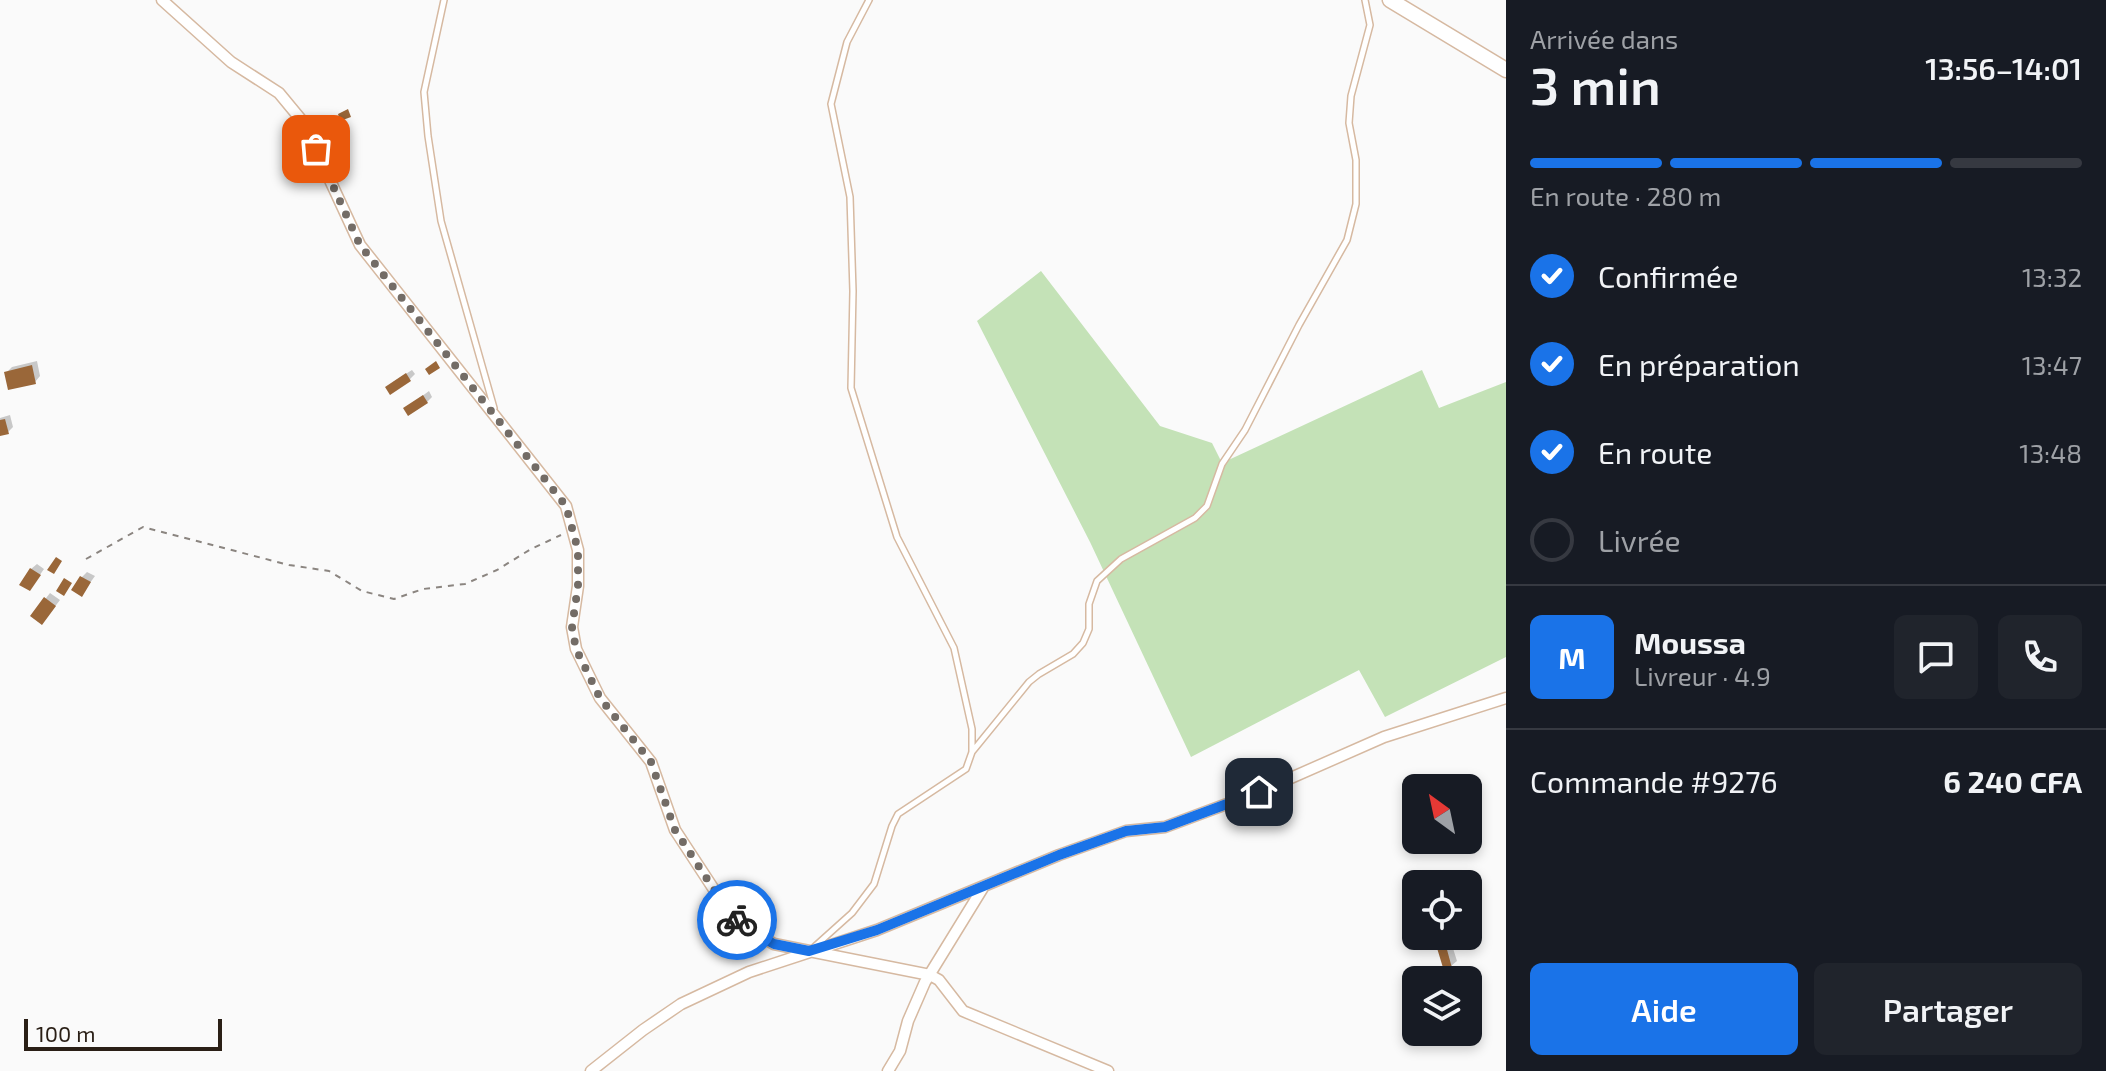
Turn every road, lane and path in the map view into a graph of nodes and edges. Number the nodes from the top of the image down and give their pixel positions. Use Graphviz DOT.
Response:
graph roads {
  1 [pos="162,0"];
  2 [pos="444,0"];
  3 [pos="869,0"];
  4 [pos="1365,0"];
  5 [pos="1390,0"];
  6 [pos="1506,70"];
  7 [pos="497,419"];
  8 [pos="573,529"];
  9 [pos="86,559"];
  10 [pos="1506,698"];
  11 [pos="972,752"];
  12 [pos="985,885"];
  13 [pos="809,951"];
  14 [pos="930,975"];
  15 [pos="591,1071"];
  16 [pos="888,1071"];
  17 [pos="1108,1071"];
  1 -- 7 [label="street"];
  2 -- 7 [label="lane"];
  3 -- 11 [label="lane"];
  4 -- 11 [label="lane"];
  5 -- 6 [label="main road"];
  7 -- 8 [label="street"];
  8 -- 9 [label="path"];
  8 -- 13 [label="street"];
  10 -- 12 [label="street"];
  11 -- 13 [label="lane"];
  12 -- 13 [label="street"];
  12 -- 14 [label="street"];
  13 -- 14 [label="street"];
  13 -- 15 [label="street"];
  14 -- 16 [label="street"];
  14 -- 17 [label="street"];
}
